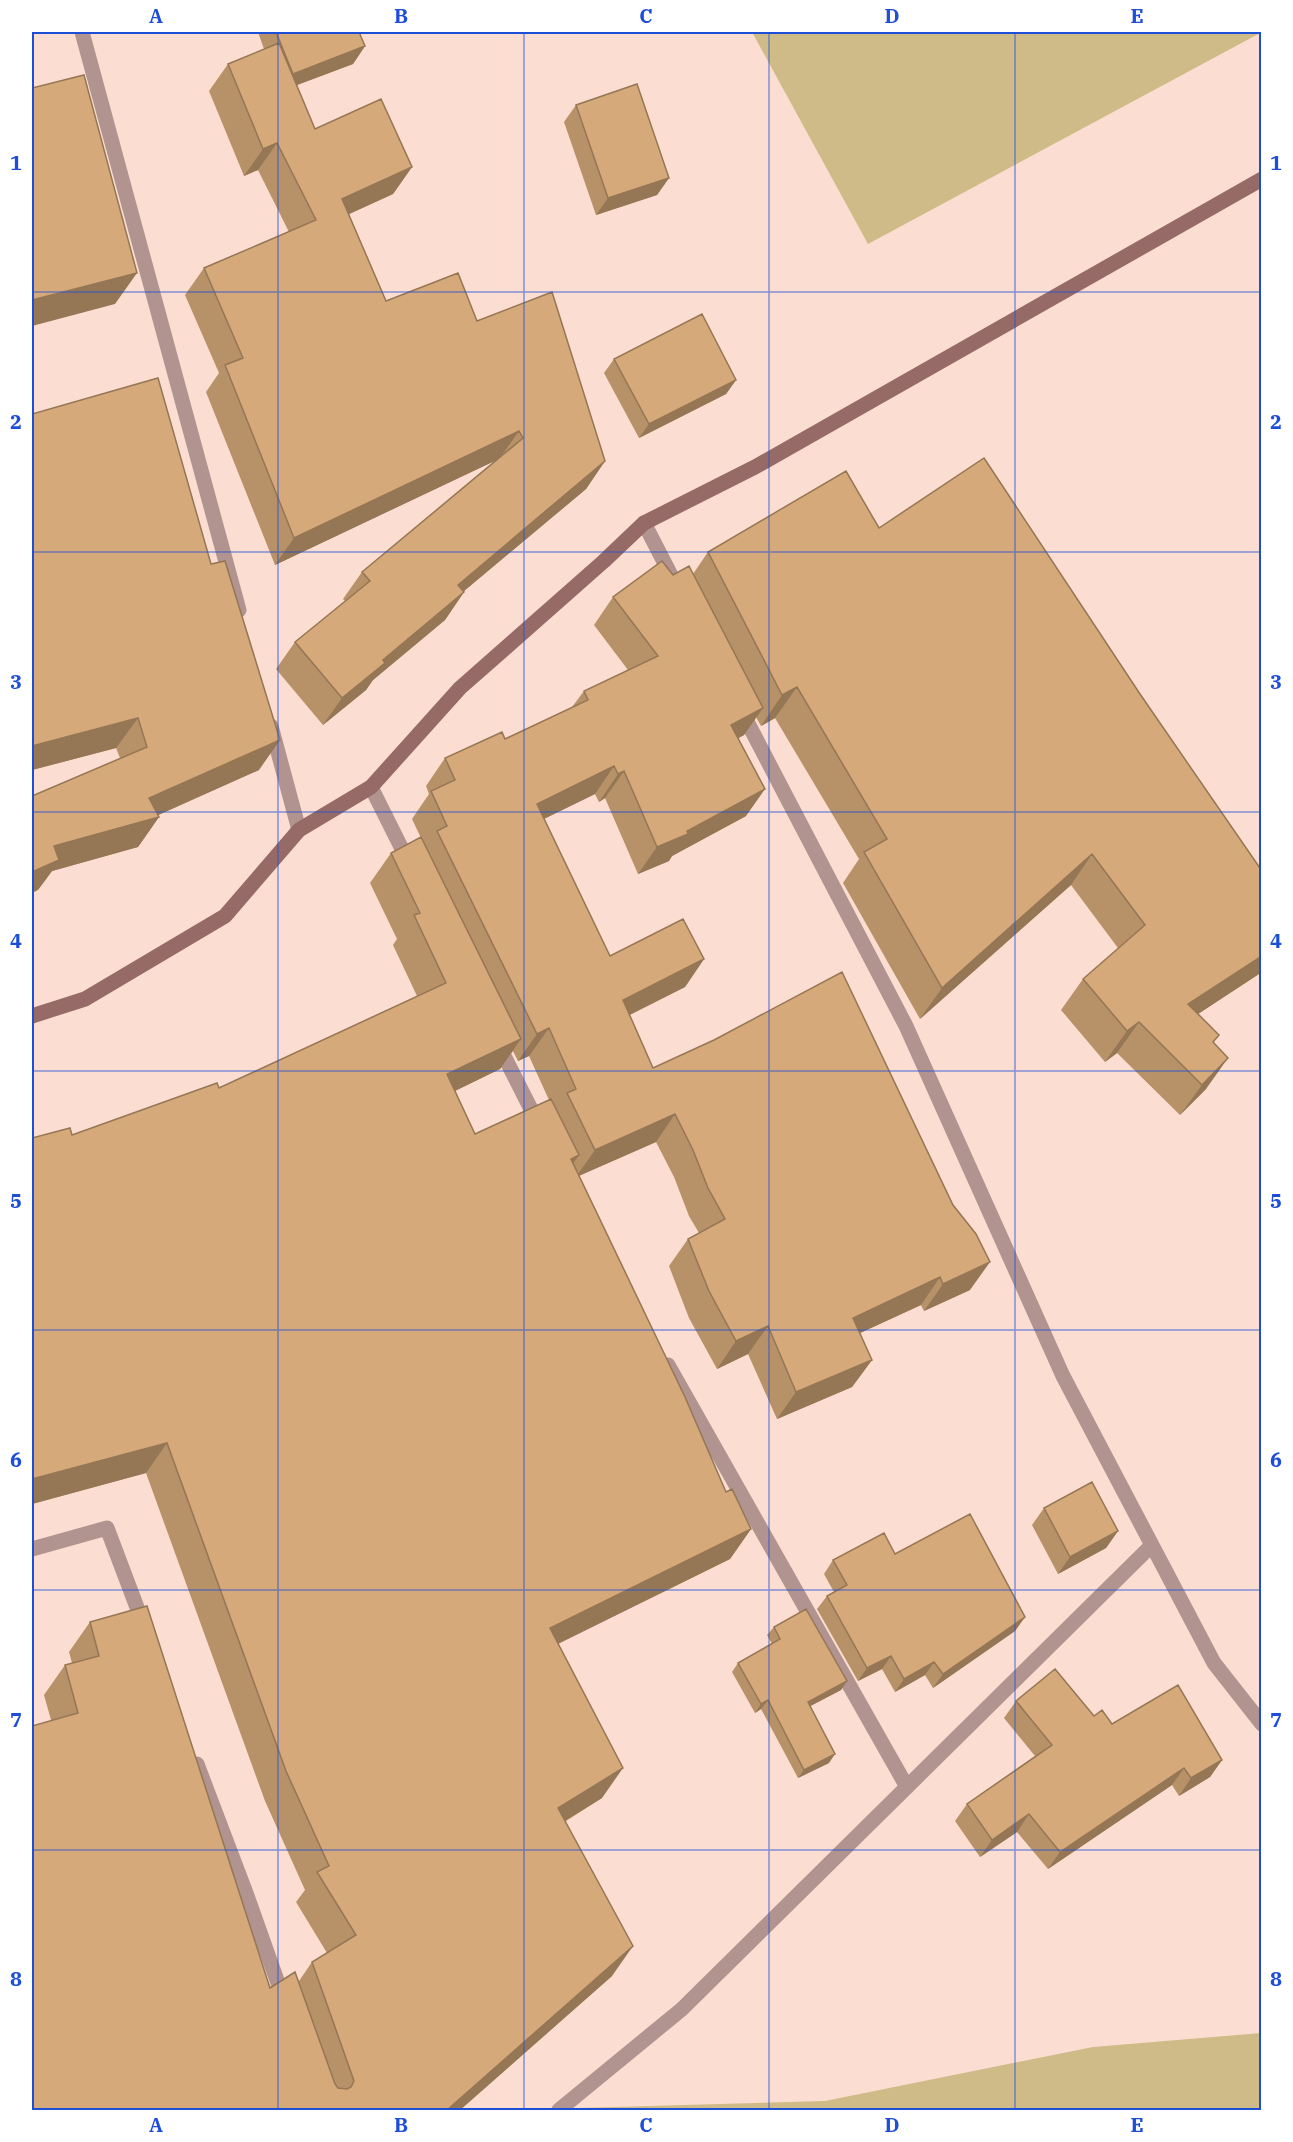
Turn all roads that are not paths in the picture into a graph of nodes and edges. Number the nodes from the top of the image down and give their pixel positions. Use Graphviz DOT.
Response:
graph roads {
  1 [pos="82,32"];
  2 [pos="1262,179"];
  3 [pos="644,523"];
  4 [pos="682,597"];
  5 [pos="243,622"];
  6 [pos="737,702"];
  7 [pos="268,714"];
  8 [pos="371,787"];
  9 [pos="299,830"];
  10 [pos="418,883"];
  11 [pos="32,1016"];
  12 [pos="492,1032"];
  13 [pos="545,1138"];
  14 [pos="658,1348"];
  15 [pos="1152,1545"];
  16 [pos="32,1550"];
  17 [pos="149,1639"];
  18 [pos="1262,1724"];
  19 [pos="191,1750"];
  20 [pos="907,1787"];
  21 [pos="288,2013"];
  22 [pos="559,2110"];
  1 -- 5 [label="street"];
  2 -- 3 [label="street"];
  3 -- 4 [label="street"];
  3 -- 8 [label="street"];
  6 -- 15 [label="street"];
  7 -- 9 [label="street"];
  8 -- 9 [label="street"];
  8 -- 10 [label="street"];
  9 -- 11 [label="street"];
  12 -- 13 [label="street"];
  14 -- 20 [label="street"];
  15 -- 18 [label="street"];
  15 -- 20 [label="street"];
  16 -- 17 [label="street"];
  19 -- 21 [label="street"];
  20 -- 22 [label="street"];
}
